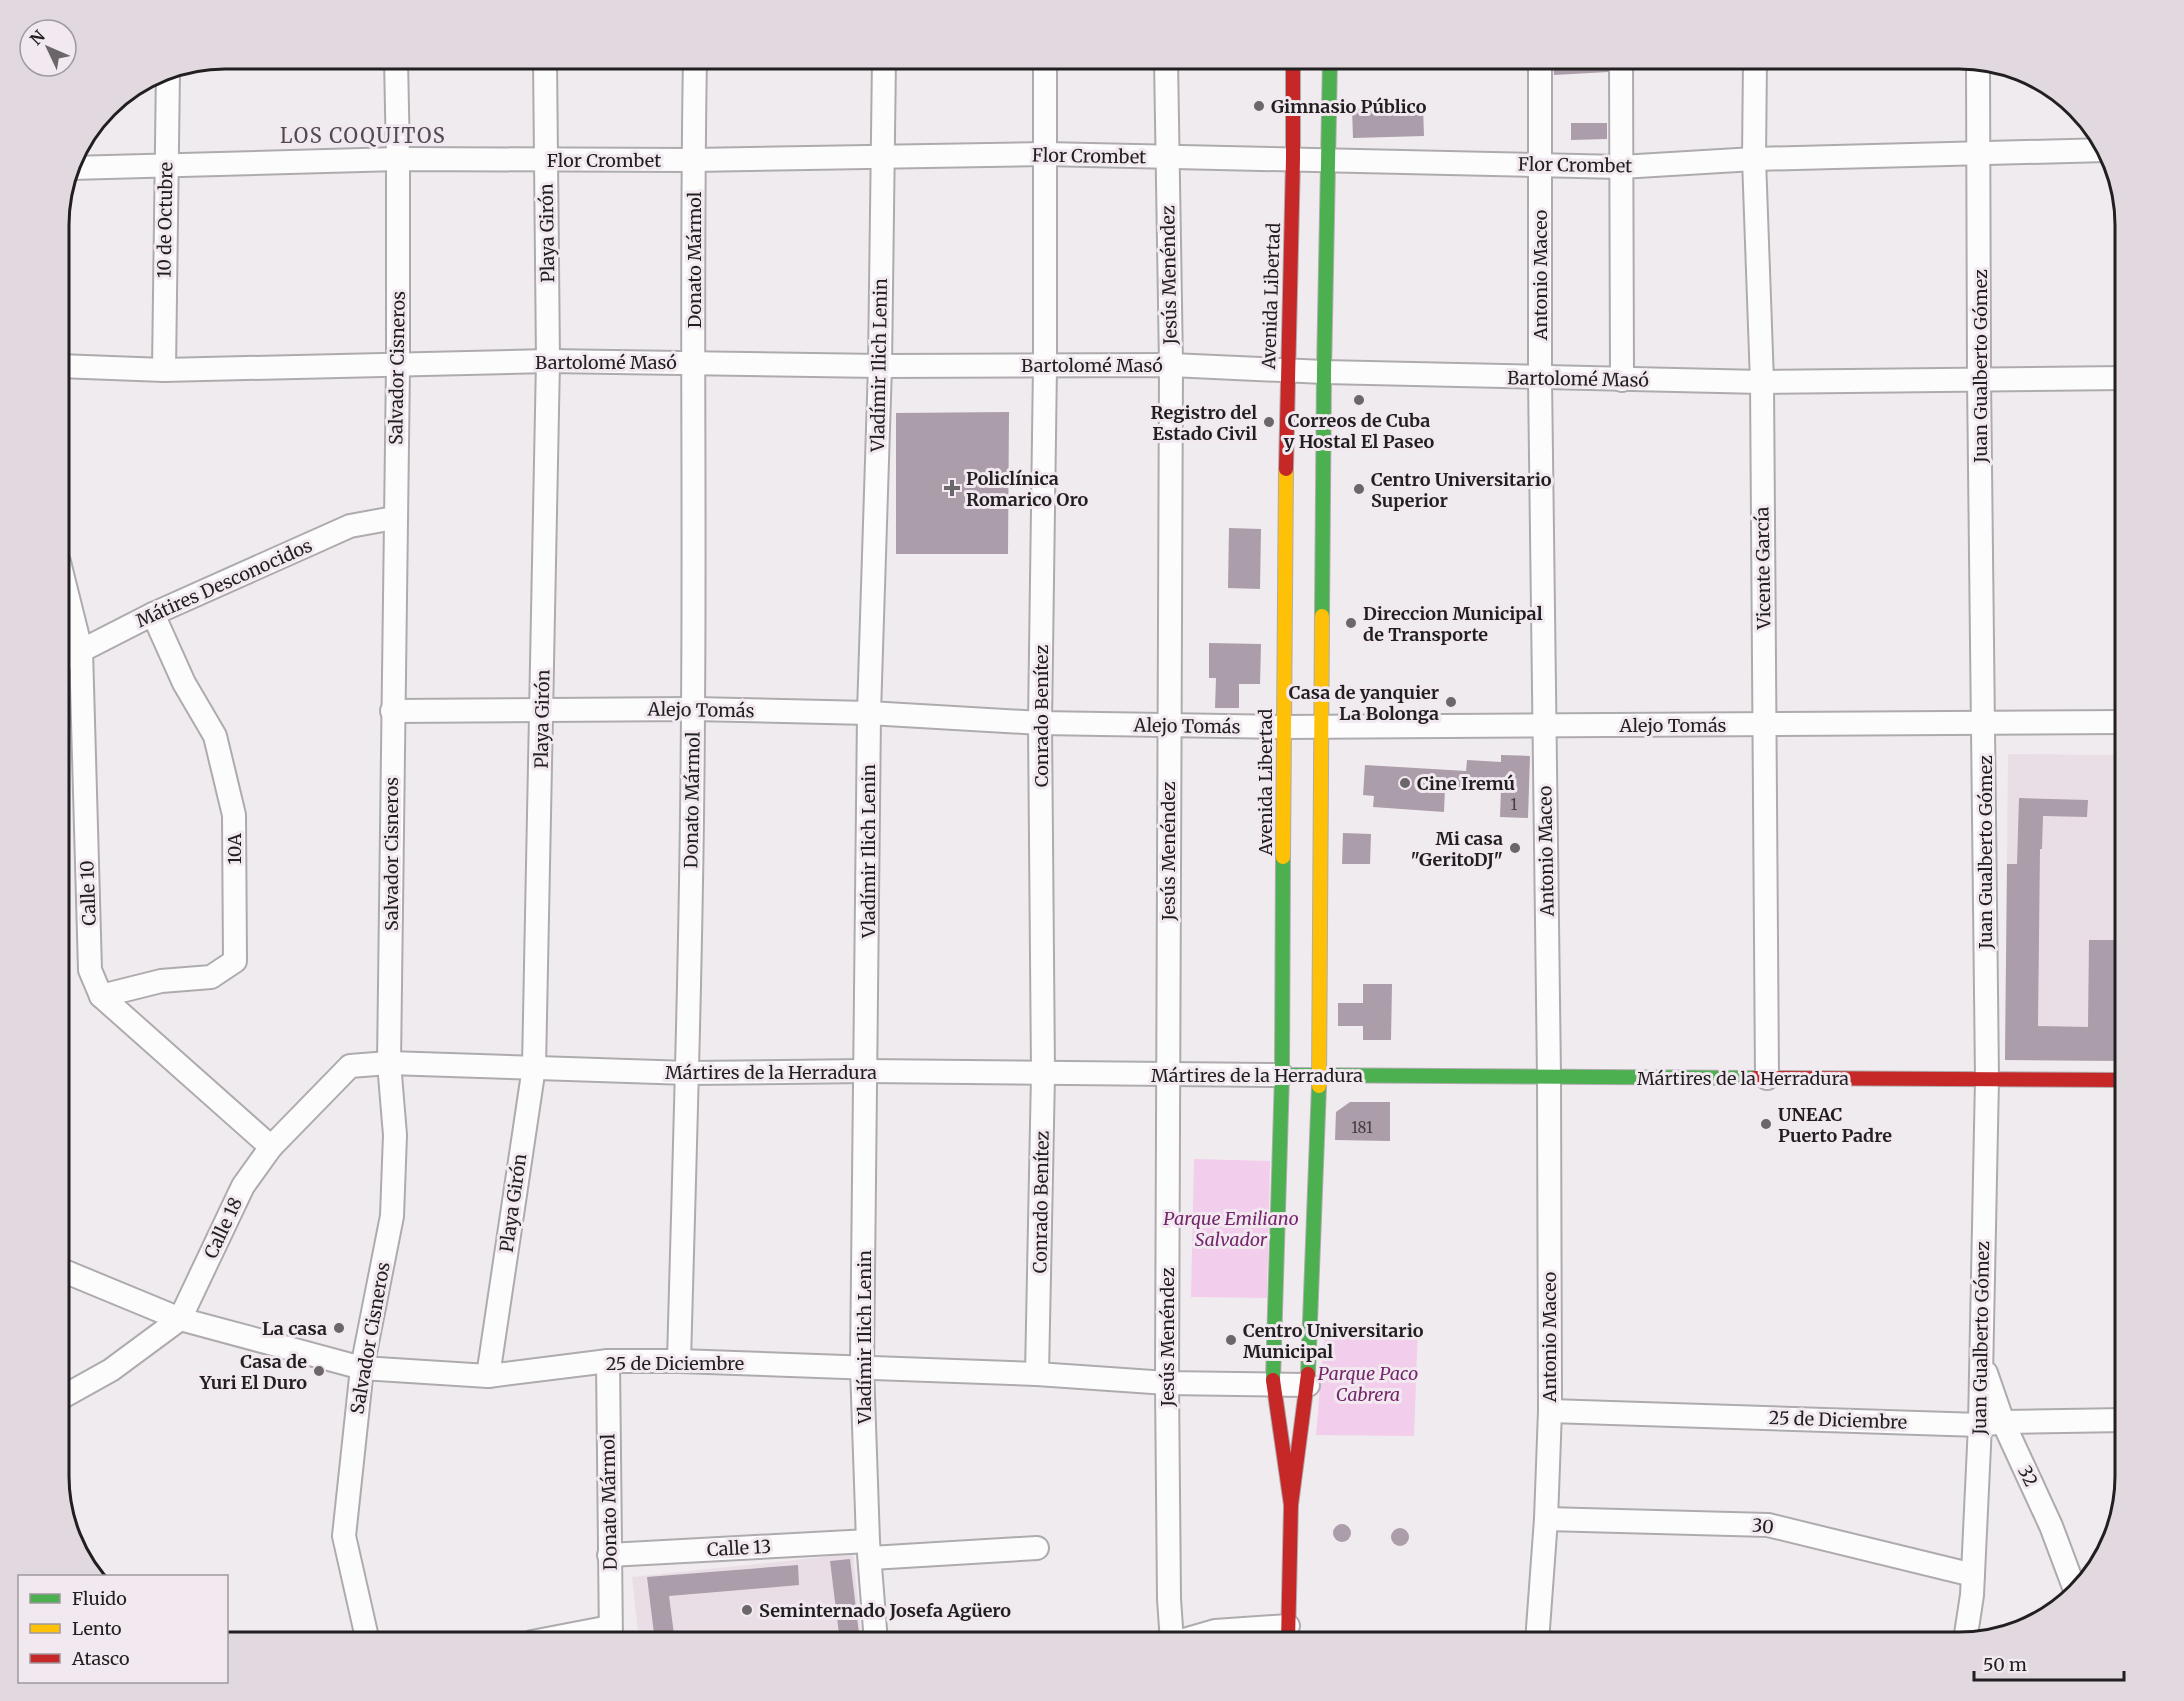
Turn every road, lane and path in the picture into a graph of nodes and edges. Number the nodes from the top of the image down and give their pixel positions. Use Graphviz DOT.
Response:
graph roads {
  1 [pos="396,69"];
  2 [pos="545,69"];
  3 [pos="695,69"];
  4 [pos="884,69"];
  5 [pos="1044,69"];
  6 [pos="1166,69"];
  7 [pos="1293,69"];
  8 [pos="1330,69"];
  9 [pos="1540,69"];
  10 [pos="1621,69"];
  11 [pos="1755,69"];
  12 [pos="1978,70"];
  13 [pos="168,80"];
  14 [pos="2096,150"];
  15 [pos="1979,152"];
  16 [pos="1045,154"];
  17 [pos="882,158"];
  18 [pos="1167,158"];
  19 [pos="398,159"];
  20 [pos="1293,159"];
  21 [pos="1754,159"];
  22 [pos="546,160"];
  23 [pos="693,160"];
  24 [pos="1328,161"];
  25 [pos="165,165"];
  26 [pos="1540,165"];
  27 [pos="1621,167"];
  28 [pos="80,168"];
  29 [pos="548,361"];
  30 [pos="694,362"];
  31 [pos="1045,365"];
  32 [pos="1171,365"];
  33 [pos="69,366"];
  34 [pos="398,366"];
  35 [pos="880,366"];
  36 [pos="164,370"];
  37 [pos="1287,371"];
  38 [pos="1324,372"];
  39 [pos="1540,378"];
  40 [pos="2115,378"];
  41 [pos="1979,379"];
  42 [pos="1622,380"];
  43 [pos="1761,382"];
  44 [pos="394,518"];
  45 [pos="69,602"];
  46 [pos="153,614"];
  47 [pos="81,650"];
  48 [pos="69,657"];
  49 [pos="542,709"];
  50 [pos="693,709"];
  51 [pos="392,711"];
  52 [pos="869,714"];
  53 [pos="1984,722"];
  54 [pos="2115,722"];
  55 [pos="1040,723"];
  56 [pos="1545,725"];
  57 [pos="1765,725"];
  58 [pos="1168,726"];
  59 [pos="1283,727"];
  60 [pos="1321,727"];
  61 [pos="101,996"];
  62 [pos="389,1063"];
  63 [pos="534,1066"];
  64 [pos="866,1071"];
  65 [pos="688,1073"];
  66 [pos="1043,1074"];
  67 [pos="1168,1074"];
  68 [pos="1281,1075"];
  69 [pos="1319,1075"];
  70 [pos="1549,1077"];
  71 [pos="1767,1078"];
  72 [pos="1987,1079"];
  73 [pos="2115,1080"];
  74 [pos="270,1148"];
  75 [pos="69,1273"];
  76 [pos="180,1319"];
  77 [pos="679,1360"];
  78 [pos="1982,1360"];
  79 [pos="608,1361"];
  80 [pos="862,1367"];
  81 [pos="362,1368"];
  82 [pos="1037,1374"];
  83 [pos="488,1376"];
  84 [pos="1167,1383"];
  85 [pos="1273,1385"];
  86 [pos="1308,1385"];
  87 [pos="69,1393"];
  88 [pos="1550,1411"];
  89 [pos="2115,1420"];
  90 [pos="2003,1422"];
  91 [pos="1980,1425"];
  92 [pos="1291,1505"];
  93 [pos="1546,1520"];
  94 [pos="1037,1548"];
  95 [pos="869,1550"];
  96 [pos="609,1555"];
  97 [pos="1973,1575"];
  98 [pos="2072,1583"];
  99 [pos="366,1632"];
  100 [pos="611,1632"];
  101 [pos="875,1632"];
  102 [pos="1171,1632"];
  103 [pos="1211,1632"];
  104 [pos="1239,1632"];
  105 [pos="1288,1632"];
  106 [pos="1538,1632"];
  107 [pos="1966,1632"];
  1 -- 19 [label="street, Salvador Cisneros"];
  2 -- 22 [label="street, Playa Girón"];
  3 -- 23 [label="street, Donato Mármol"];
  4 -- 17 [label="street, Vladímir Ilich Lenin"];
  5 -- 16 [label="street, Conrado Benítez"];
  6 -- 18 [label="street, Jesús Menéndez"];
  7 -- 20 [label="main road, Avenida Libertad"];
  8 -- 24 [label="main road, Avenida Libertad"];
  9 -- 26 [label="street, Antonio Maceo"];
  10 -- 27 [label="street"];
  11 -- 21 [label="street, Vicente García"];
  12 -- 15 [label="street, Juan Gualberto Gómez"];
  13 -- 25 [label="street, 10 de Octubre"];
  14 -- 15 [label="street, Flor Crombet"];
  15 -- 21 [label="street, Flor Crombet"];
  15 -- 41 [label="street, Juan Gualberto Gómez"];
  16 -- 17 [label="street, Flor Crombet"];
  16 -- 18 [label="street, Flor Crombet"];
  16 -- 31 [label="street, Conrado Benítez"];
  17 -- 23 [label="street, Flor Crombet"];
  17 -- 35 [label="street, Vladímir Ilich Lenin"];
  18 -- 20 [label="street, Flor Crombet"];
  18 -- 32 [label="street, Jesús Menéndez"];
  19 -- 22 [label="street, Flor Crombet"];
  19 -- 25 [label="street, Flor Crombet"];
  19 -- 34 [label="street, Salvador Cisneros"];
  20 -- 24 [label="street, Flor Crombet"];
  20 -- 37 [label="main road, Avenida Libertad"];
  21 -- 27 [label="street, Flor Crombet"];
  21 -- 43 [label="street, Vicente García"];
  22 -- 23 [label="street, Flor Crombet"];
  22 -- 29 [label="street, Playa Girón"];
  23 -- 30 [label="street, Donato Mármol"];
  24 -- 26 [label="street, Flor Crombet"];
  24 -- 38 [label="main road, Avenida Libertad"];
  25 -- 28 [label="street, Flor Crombet"];
  25 -- 36 [label="street, 10 de Octubre"];
  26 -- 27 [label="street, Flor Crombet"];
  26 -- 39 [label="street, Antonio Maceo"];
  27 -- 42 [label="street"];
  29 -- 30 [label="street, Bartolomé Masó"];
  29 -- 34 [label="street, Bartolomé Masó"];
  29 -- 49 [label="street, Playa Girón"];
  30 -- 35 [label="street, Bartolomé Masó"];
  30 -- 50 [label="street, Donato Mármol"];
  31 -- 32 [label="street, Bartolomé Masó"];
  31 -- 35 [label="street, Bartolomé Masó"];
  31 -- 55 [label="street, Conrado Benítez"];
  32 -- 37 [label="street, Bartolomé Masó"];
  32 -- 58 [label="street, Jesús Menéndez"];
  33 -- 36 [label="street, Bartolomé Masó"];
  34 -- 36 [label="street, Bartolomé Masó"];
  34 -- 44 [label="street, Salvador Cisneros"];
  35 -- 52 [label="street, Vladímir Ilich Lenin"];
  37 -- 38 [label="street, Bartolomé Masó"];
  37 -- 59 [label="main road, Avenida Libertad"];
  38 -- 39 [label="street, Bartolomé Masó"];
  38 -- 60 [label="main road, Avenida Libertad"];
  39 -- 42 [label="street, Bartolomé Masó"];
  39 -- 56 [label="street, Antonio Maceo"];
  40 -- 41 [label="street, Bartolomé Masó"];
  41 -- 43 [label="street, Bartolomé Masó"];
  41 -- 53 [label="street, Juan Gualberto Gómez"];
  42 -- 43 [label="street, Bartolomé Masó"];
  43 -- 57 [label="street, Vicente García"];
  44 -- 46 [label="street, Mátires Desconocidos"];
  44 -- 51 [label="street, Salvador Cisneros"];
  45 -- 47 [label="street, Calle 10"];
  46 -- 47 [label="street, Mátires Desconocidos"];
  46 -- 61 [label="street, 10A"];
  47 -- 48 [label="street, Mátires Desconocidos"];
  47 -- 61 [label="street, Calle 10"];
  49 -- 50 [label="street, Alejo Tomás"];
  49 -- 51 [label="street, Alejo Tomás"];
  49 -- 63 [label="street, Playa Girón"];
  50 -- 52 [label="street, Alejo Tomás"];
  50 -- 65 [label="street, Donato Mármol"];
  51 -- 62 [label="street, Salvador Cisneros"];
  52 -- 55 [label="street, Alejo Tomás"];
  52 -- 64 [label="street, Vladímir Ilich Lenin"];
  53 -- 54 [label="street, Alejo Tomás"];
  53 -- 57 [label="street, Alejo Tomás"];
  53 -- 72 [label="street, Juan Gualberto Gómez"];
  55 -- 58 [label="street, Alejo Tomás"];
  55 -- 66 [label="street, Conrado Benítez"];
  56 -- 57 [label="street, Alejo Tomás"];
  56 -- 60 [label="street, Alejo Tomás"];
  56 -- 70 [label="street, Antonio Maceo"];
  57 -- 71 [label="street, Vicente García"];
  58 -- 59 [label="street, Alejo Tomás"];
  58 -- 67 [label="street, Jesús Menéndez"];
  59 -- 60 [label="street, Alejo Tomás"];
  59 -- 68 [label="main road, Avenida Libertad"];
  60 -- 69 [label="main road, Avenida Libertad"];
  61 -- 74 [label="street, Calle 10"];
  62 -- 63 [label="street, Mártires de la Herradura"];
  62 -- 74 [label="street, Calle 18"];
  62 -- 81 [label="street, Salvador Cisneros"];
  63 -- 65 [label="street, Mártires de la Herradura"];
  63 -- 83 [label="street, Playa Girón"];
  64 -- 65 [label="street, Mártires de la Herradura"];
  64 -- 66 [label="street, Mártires de la Herradura"];
  64 -- 80 [label="street, Vladímir Ilich Lenin"];
  65 -- 77 [label="street, Donato Mármol"];
  66 -- 67 [label="street, Mártires de la Herradura"];
  66 -- 82 [label="street, Conrado Benítez"];
  67 -- 68 [label="street, Mártires de la Herradura"];
  67 -- 84 [label="street, Jesús Menéndez"];
  68 -- 69 [label="main road, Mártires de la Herradura"];
  68 -- 85 [label="main road, Avenida Libertad"];
  69 -- 70 [label="main road, Mártires de la Herradura"];
  69 -- 86 [label="main road, Avenida Libertad"];
  70 -- 71 [label="main road, Mártires de la Herradura"];
  70 -- 88 [label="street, Antonio Maceo"];
  71 -- 72 [label="main road, Mártires de la Herradura"];
  72 -- 73 [label="main road, Mártires de la Herradura"];
  72 -- 78 [label="street, Juan Gualberto Gómez"];
  74 -- 76 [label="street, Calle 18"];
  75 -- 76 [label="street, 25 de Diciembre"];
  76 -- 81 [label="street, 25 de Diciembre"];
  76 -- 87 [label="street, Calle 18"];
  77 -- 79 [label="street, 25 de Diciembre"];
  77 -- 80 [label="street, 25 de Diciembre"];
  78 -- 90 [label="street, 32"];
  78 -- 91 [label="street, Juan Gualberto Gómez"];
  79 -- 83 [label="street, 25 de Diciembre"];
  79 -- 96 [label="street, Donato Mármol"];
  80 -- 82 [label="street, 25 de Diciembre"];
  80 -- 95 [label="street, Vladímir Ilich Lenin"];
  81 -- 83 [label="street, 25 de Diciembre"];
  81 -- 99 [label="street, Salvador Cisneros"];
  82 -- 84 [label="street, 25 de Diciembre"];
  84 -- 85 [label="street, 25 de Diciembre"];
  84 -- 102 [label="street, Jesús Menéndez"];
  85 -- 86 [label="street, 25 de Diciembre"];
  85 -- 92 [label="main road, Avenida Libertad"];
  86 -- 92 [label="main road, Avenida Libertad"];
  88 -- 91 [label="street, 25 de Diciembre"];
  88 -- 93 [label="street, Antonio Maceo"];
  89 -- 90 [label="street, 25 de Diciembre"];
  90 -- 91 [label="street, 25 de Diciembre"];
  90 -- 98 [label="street, 32"];
  91 -- 97 [label="street, Juan Gualberto Gómez"];
  92 -- 105 [label="main road, Avenida Libertad"];
  93 -- 97 [label="street, 30"];
  93 -- 106 [label="street, Antonio Maceo"];
  94 -- 95 [label="street, Calle 13"];
  95 -- 96 [label="street, Calle 13"];
  95 -- 101 [label="street, Vladímir Ilich Lenin"];
  96 -- 100 [label="street, Donato Mármol"];
  97 -- 107 [label="street, Juan Gualberto Gómez"];
  103 -- 104 [label="street"];
}
